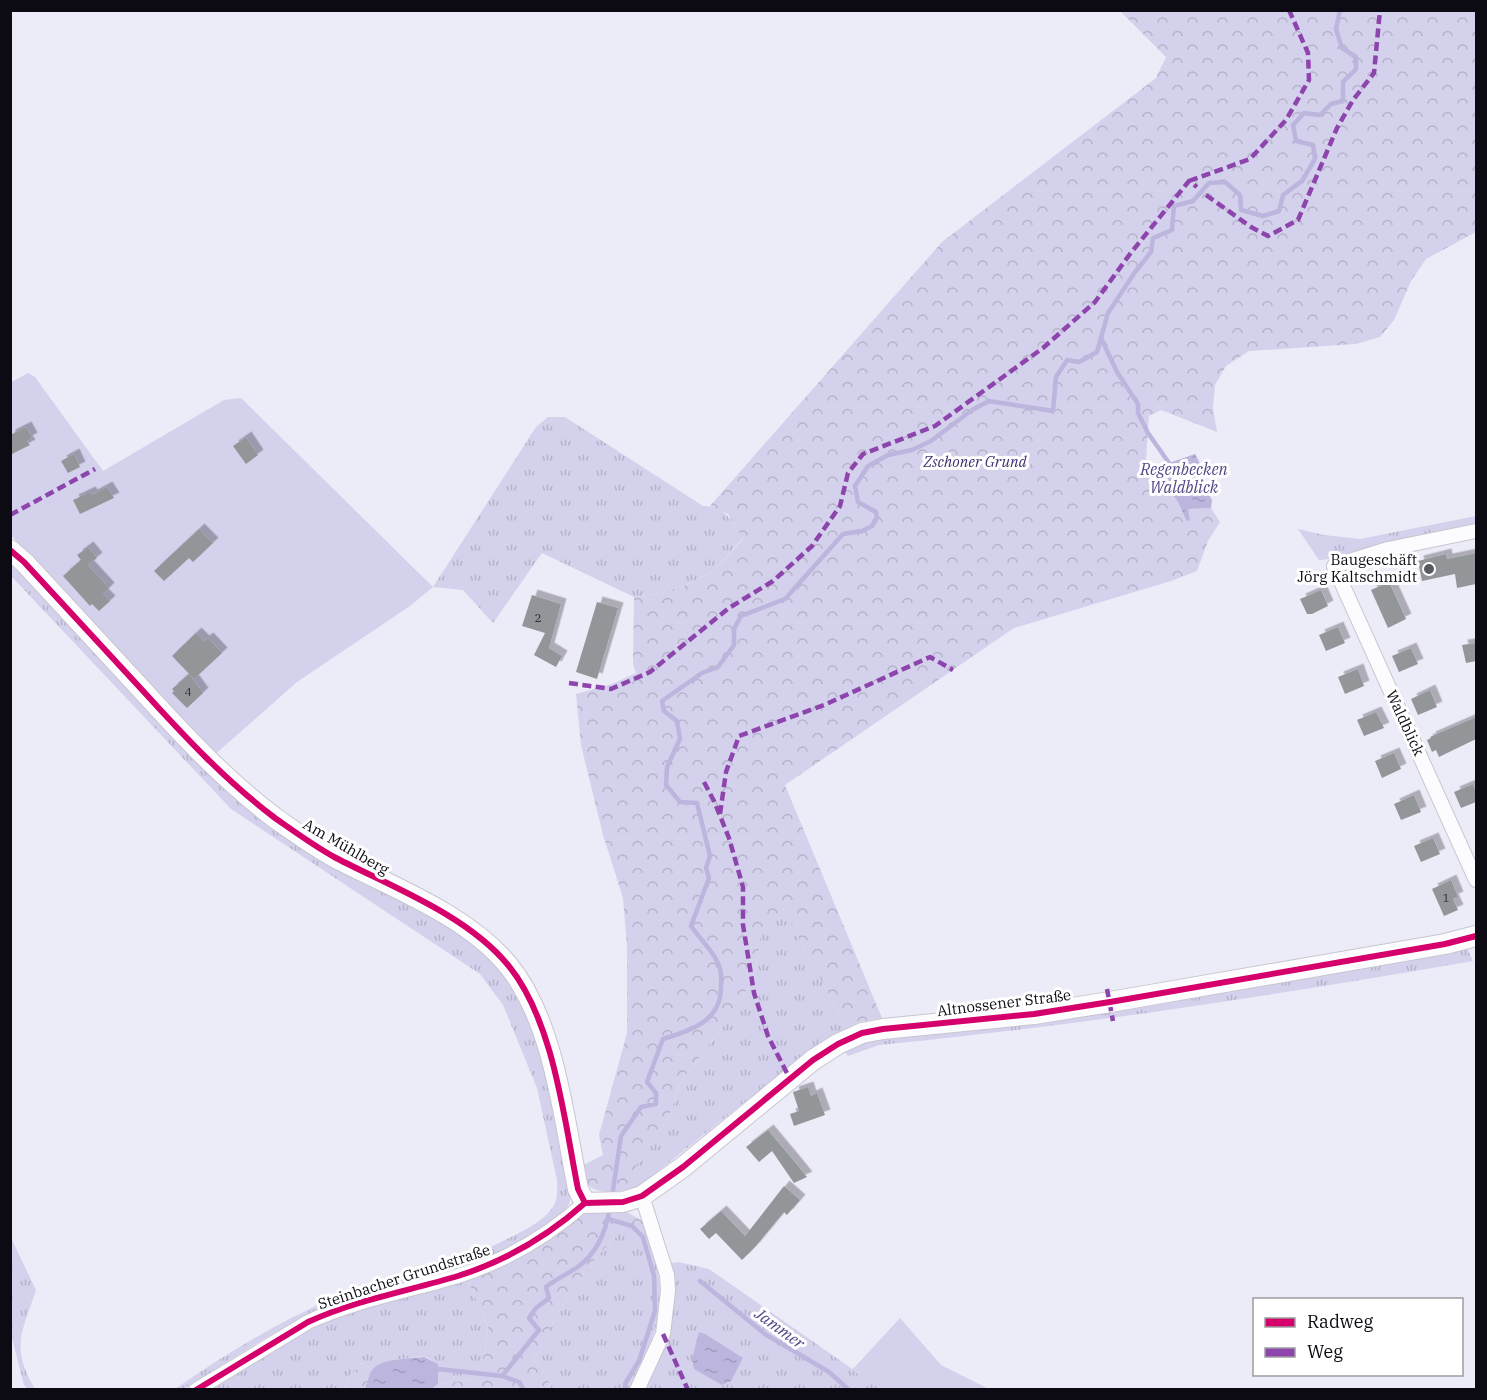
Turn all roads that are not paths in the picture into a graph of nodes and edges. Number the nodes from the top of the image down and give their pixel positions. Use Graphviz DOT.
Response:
graph roads {
  1 [pos="1476,531"];
  2 [pos="10,550"];
  3 [pos="1476,880"];
  4 [pos="1476,936"];
  5 [pos="642,1196"];
  6 [pos="590,1203"];
  7 [pos="196,1389"];
  8 [pos="637,1389"];
  1 -- 3 [label="street, Waldblick"];
  2 -- 6 [label="street, Am Mühlberg"];
  4 -- 5 [label="street, Altnossener Straße"];
  5 -- 6 [label="street, Altnossener Straße"];
  5 -- 8 [label="street"];
  6 -- 7 [label="street, Steinbacher Grundstraße"];
}
